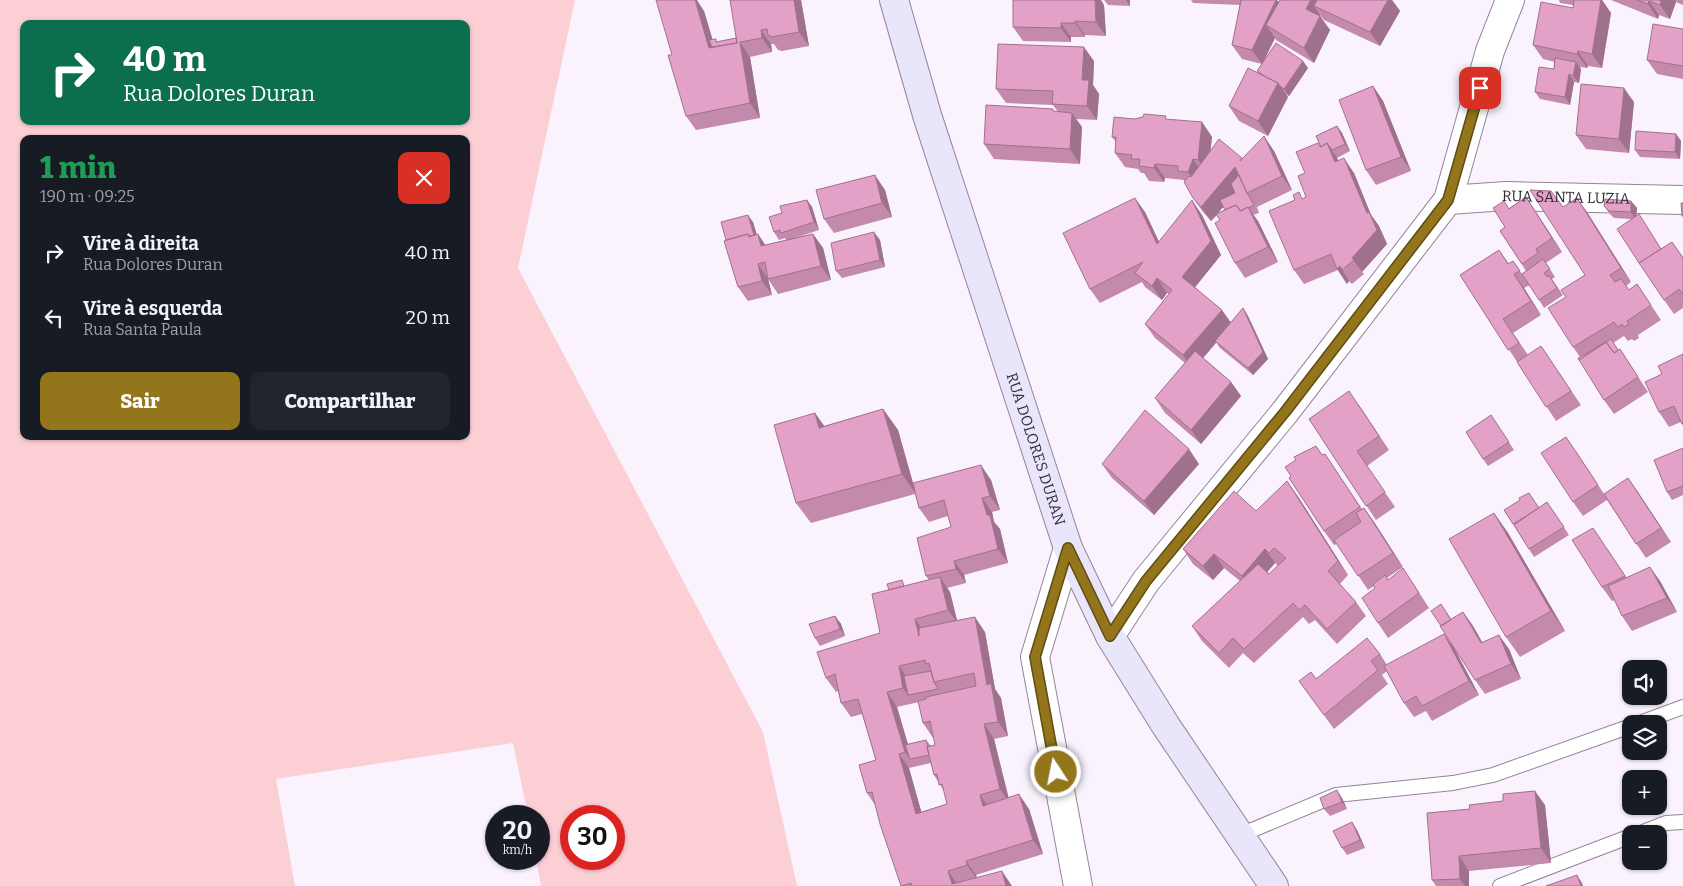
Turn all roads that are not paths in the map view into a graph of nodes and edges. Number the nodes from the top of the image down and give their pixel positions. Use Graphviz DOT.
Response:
graph roads {
  1 [pos="894,0"];
  2 [pos="1510,0"];
  3 [pos="1448,200"];
  4 [pos="1683,200"];
  5 [pos="1068,548"];
  6 [pos="1110,636"];
  7 [pos="1683,707"];
  8 [pos="1661,715"];
  9 [pos="1622,729"];
  10 [pos="1683,822"];
  11 [pos="1661,825"];
  12 [pos="1238,836"];
  13 [pos="1622,839"];
  14 [pos="1078,886"];
  15 [pos="1274,886"];
  16 [pos="1500,886"];
  1 -- 5 [label="street, RUA DOLORES DURAN"];
  2 -- 3 [label="street"];
  3 -- 4 [label="street, RUA SANTA LUZIA"];
  3 -- 6 [label="street"];
  5 -- 6 [label="street, RUA DOLORES DURAN"];
  5 -- 14 [label="street"];
  6 -- 12 [label="street, RUA DOLORES DURAN"];
  7 -- 8 [label="lane"];
  9 -- 12 [label="lane"];
  10 -- 11 [label="lane"];
  12 -- 15 [label="street, RUA DOLORES DURAN"];
  13 -- 16 [label="lane"];
}
